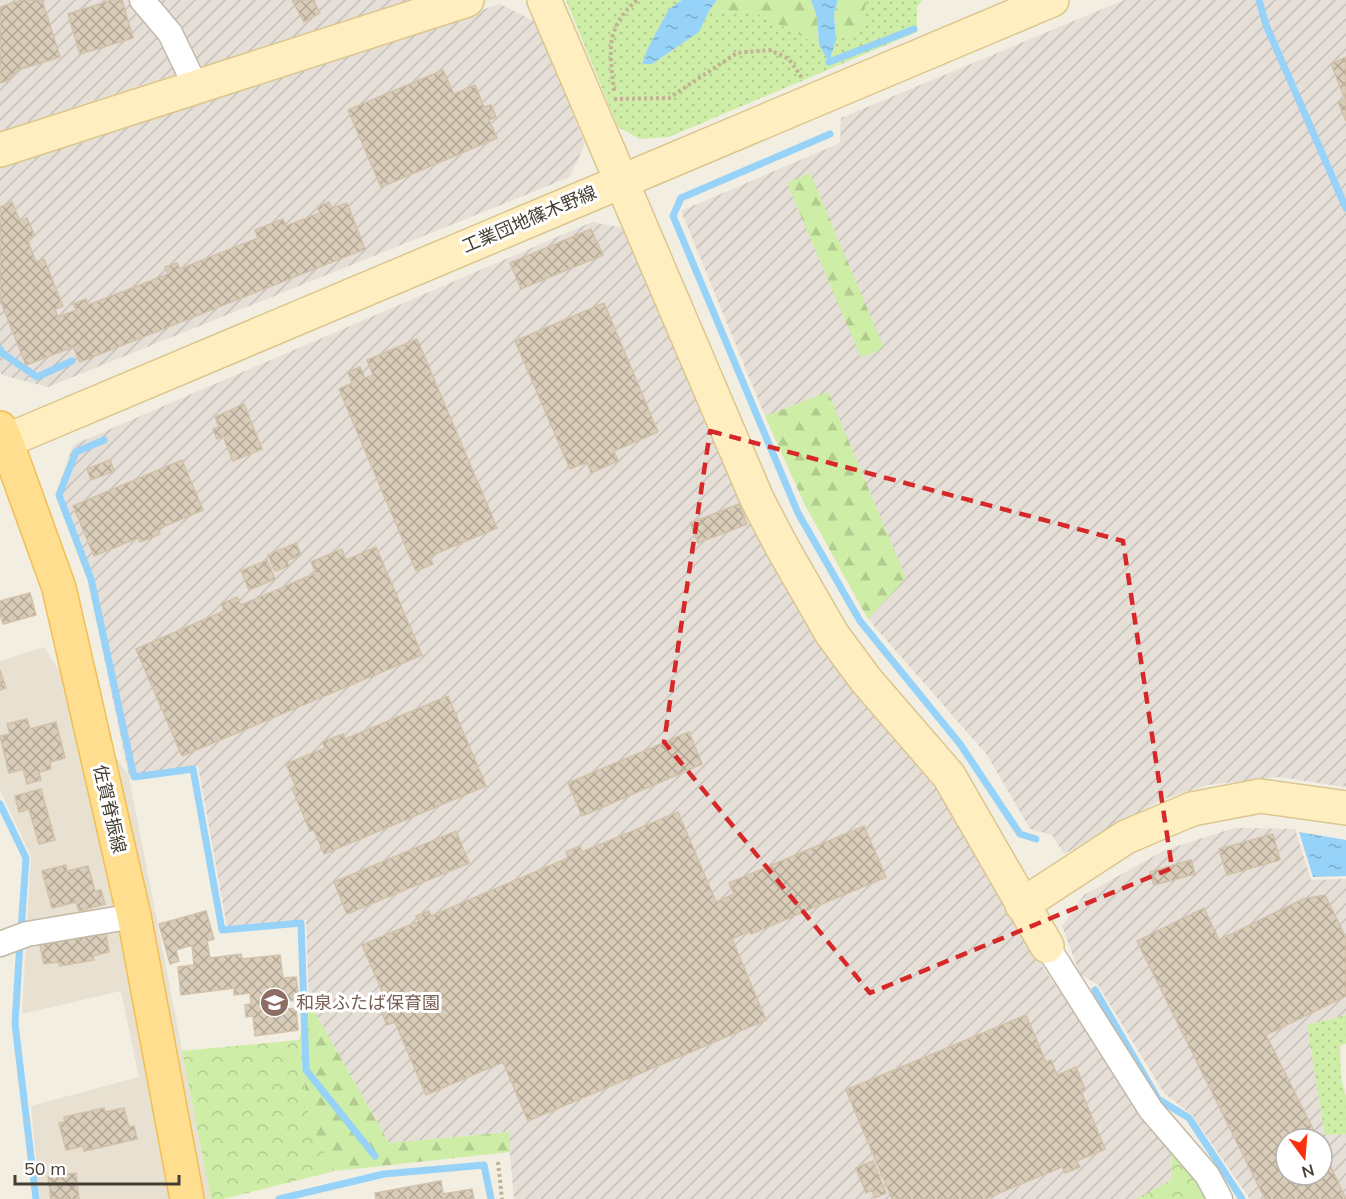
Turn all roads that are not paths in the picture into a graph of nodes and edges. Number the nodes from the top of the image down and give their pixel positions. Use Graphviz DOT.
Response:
graph roads {
  1 [pos="142,0"];
  2 [pos="467,0"];
  3 [pos="543,0"];
  4 [pos="1052,0"];
  5 [pos="196,87"];
  6 [pos="0,150"];
  7 [pos="620,180"];
  8 [pos="2,438"];
  9 [pos="1346,808"];
  10 [pos="1022,905"];
  11 [pos="134,916"];
  12 [pos="13,939"];
  13 [pos="1047,946"];
  14 [pos="187,1199"];
  15 [pos="1220,1199"];
  1 -- 5 [label="street"];
  2 -- 5 [label="street"];
  3 -- 7 [label="street"];
  4 -- 7 [label="street, 工業団地篠木野線"];
  5 -- 6 [label="street"];
  7 -- 8 [label="street, 工業団地篠木野線"];
  7 -- 10 [label="street"];
  8 -- 11 [label="main road, 佐賀脊振線"];
  9 -- 10 [label="street"];
  10 -- 13 [label="street"];
  11 -- 12 [label="street"];
  11 -- 14 [label="main road, 佐賀脊振線"];
  13 -- 15 [label="street"];
}
